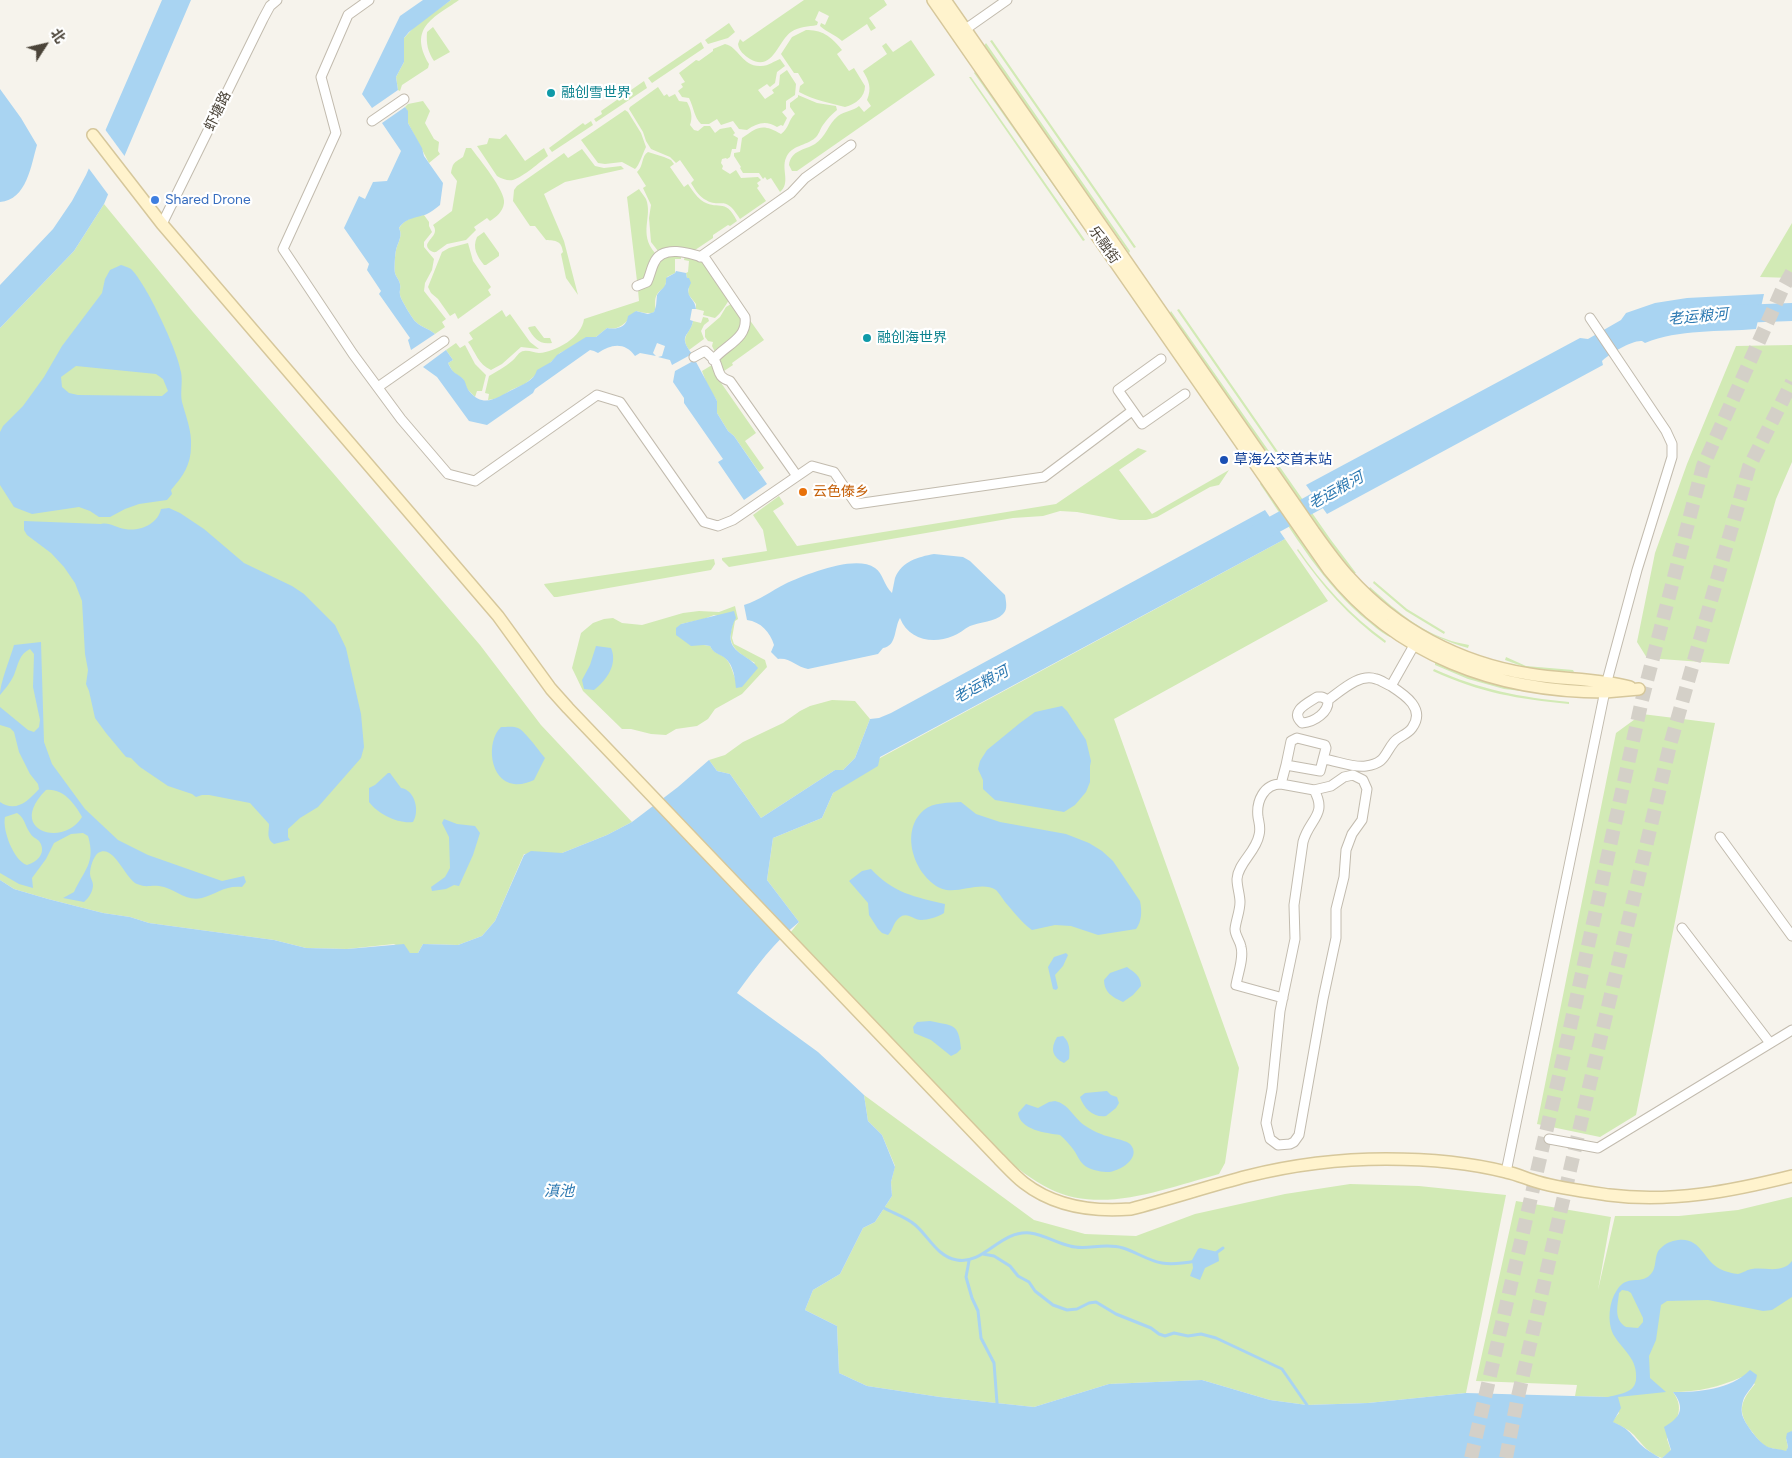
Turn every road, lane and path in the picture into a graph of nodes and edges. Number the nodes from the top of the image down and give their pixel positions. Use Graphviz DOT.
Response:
graph roads {
  1 [pos="277,0"];
  2 [pos="369,0"];
  3 [pos="934,0"];
  4 [pos="945,0"];
  5 [pos="1007,0"];
  6 [pos="961,32"];
  7 [pos="404,99"];
  8 [pos="372,121"];
  9 [pos="93,136"];
  10 [pos="851,145"];
  11 [pos="162,224"];
  12 [pos="700,257"];
  13 [pos="637,286"];
  14 [pos="1590,318"];
  15 [pos="444,341"];
  16 [pos="694,357"];
  17 [pos="1160,359"];
  18 [pos="714,360"];
  19 [pos="378,387"];
  20 [pos="1185,394"];
  21 [pos="1132,411"];
  22 [pos="797,476"];
  23 [pos="1417,640"];
  24 [pos="1391,686"];
  25 [pos="1606,686"];
  26 [pos="1328,700"];
  27 [pos="1324,758"];
  28 [pos="1286,765"];
  29 [pos="1281,784"];
  30 [pos="1314,790"];
  31 [pos="1720,837"];
  32 [pos="1682,928"];
  33 [pos="1792,936"];
  34 [pos="1283,998"];
  35 [pos="1792,1030"];
  36 [pos="1770,1043"];
  37 [pos="1549,1139"];
  38 [pos="1506,1172"];
  39 [pos="1792,1176"];
  1 -- 11 [label="street, 虾塘路"];
  2 -- 19 [label="street"];
  3 -- 6 [label="street, 乐融街"];
  4 -- 6 [label="street, 乐融街"];
  5 -- 6 [label="street"];
  6 -- 23 [label="street, 乐融街"];
  7 -- 8 [label="street"];
  9 -- 11 [label="street"];
  10 -- 12 [label="street"];
  11 -- 38 [label="street"];
  12 -- 13 [label="street"];
  12 -- 18 [label="street"];
  14 -- 25 [label="street"];
  15 -- 19 [label="street"];
  16 -- 18 [label="street"];
  17 -- 21 [label="street"];
  18 -- 22 [label="street"];
  19 -- 22 [label="street"];
  20 -- 21 [label="street"];
  21 -- 22 [label="street"];
  23 -- 24 [label="street"];
  23 -- 25 [label="street, 乐融街"];
  24 -- 26 [label="street"];
  24 -- 27 [label="street"];
  25 -- 38 [label="street"];
  27 -- 28 [label="street"];
  27 -- 28 [label="street"];
  28 -- 29 [label="street"];
  29 -- 30 [label="street"];
  29 -- 34 [label="street"];
  30 -- 34 [label="street"];
  30 -- 34 [label="street"];
  31 -- 33 [label="street"];
  32 -- 36 [label="street"];
  35 -- 36 [label="street"];
  36 -- 37 [label="street"];
  38 -- 39 [label="street"];
}
